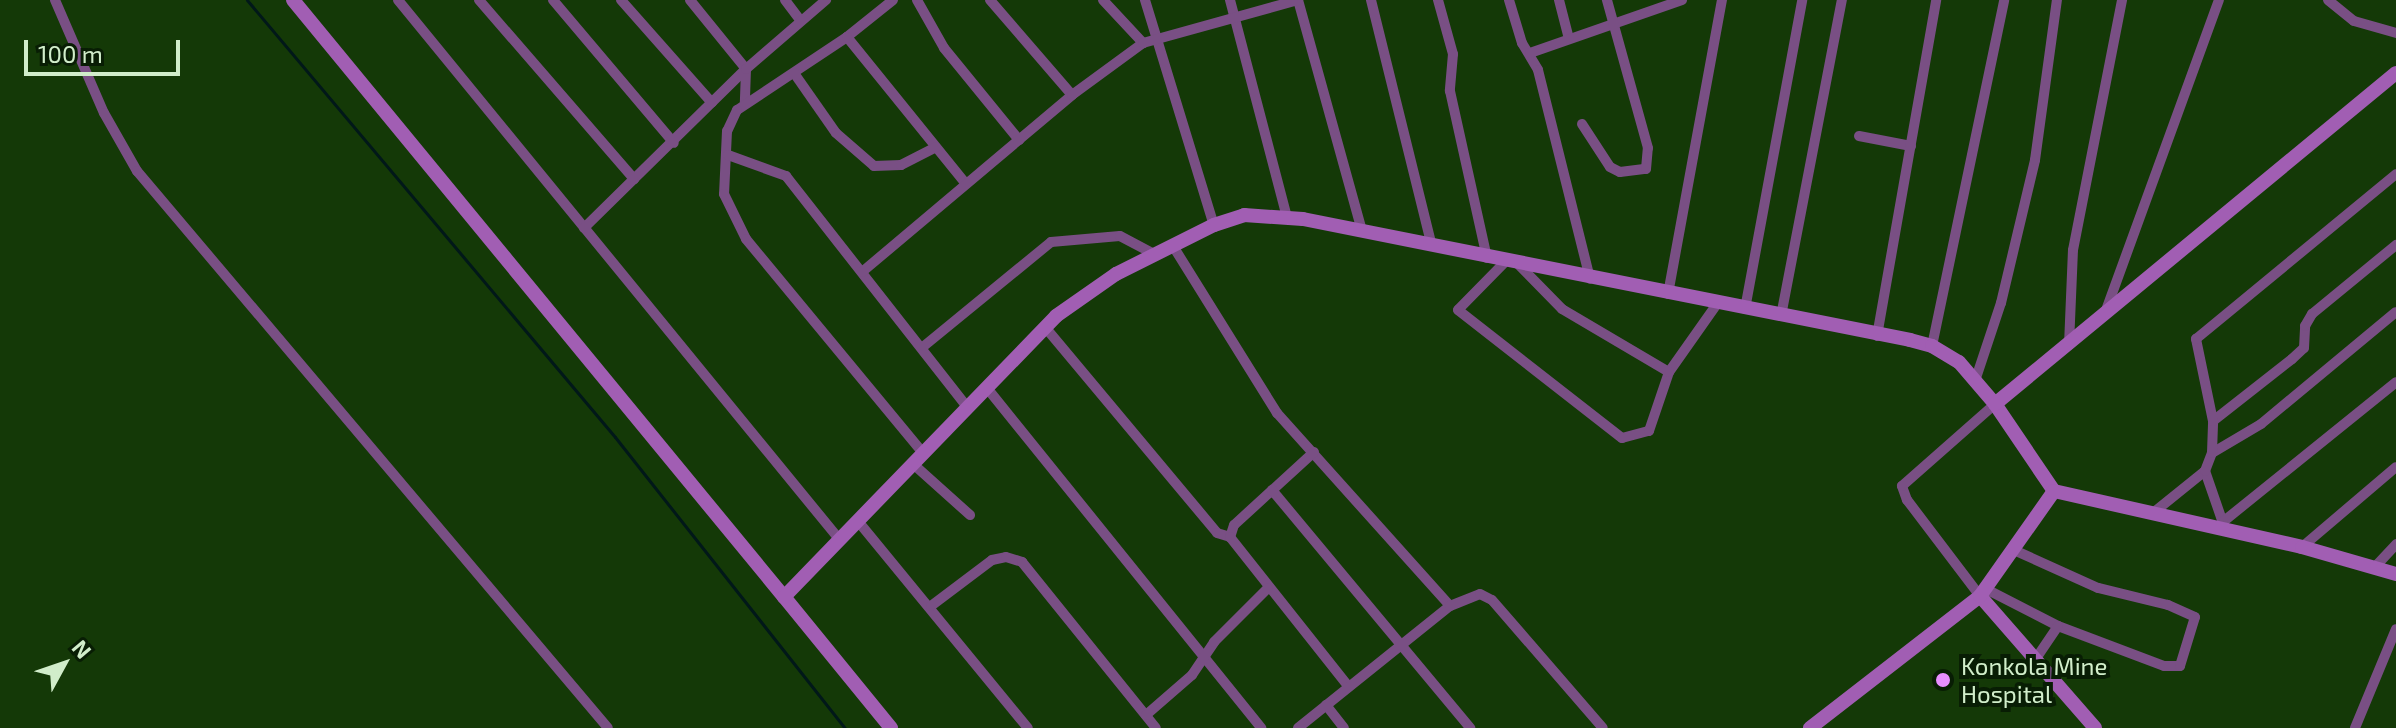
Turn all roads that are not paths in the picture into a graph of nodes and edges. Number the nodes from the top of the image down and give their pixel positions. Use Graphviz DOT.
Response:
graph roads {
  1 [pos="55,0"];
  2 [pos="293,0"];
  3 [pos="398,0"];
  4 [pos="479,0"];
  5 [pos="553,0"];
  6 [pos="621,0"];
  7 [pos="690,0"];
  8 [pos="785,0"];
  9 [pos="826,0"];
  10 [pos="893,0"];
  11 [pos="917,0"];
  12 [pos="990,0"];
  13 [pos="1103,0"];
  14 [pos="1145,0"];
  15 [pos="1230,0"];
  16 [pos="1298,0"];
  17 [pos="1371,0"];
  18 [pos="1438,0"];
  19 [pos="1509,0"];
  20 [pos="1559,0"];
  21 [pos="1607,0"];
  22 [pos="1682,0"];
  23 [pos="1722,0"];
  24 [pos="1802,0"];
  25 [pos="1842,0"];
  26 [pos="1936,0"];
  27 [pos="2004,0"];
  28 [pos="2057,0"];
  29 [pos="2122,0"];
  30 [pos="2218,0"];
  31 [pos="2328,0"];
  32 [pos="1234,17"];
  33 [pos="801,21"];
  34 [pos="1613,23"];
  35 [pos="2396,33"];
  36 [pos="847,37"];
  37 [pos="1156,39"];
  38 [pos="1569,39"];
  39 [pos="1143,43"];
  40 [pos="1530,53"];
  41 [pos="746,69"];
  42 [pos="794,73"];
  43 [pos="2396,73"];
  44 [pos="728,87"];
  45 [pos="1072,95"];
  46 [pos="712,103"];
  47 [pos="745,103"];
  48 [pos="1582,124"];
  49 [pos="1859,136"];
  50 [pos="1019,140"];
  51 [pos="674,143"];
  52 [pos="1911,146"];
  53 [pos="936,147"];
  54 [pos="728,155"];
  55 [pos="2396,174"];
  56 [pos="634,179"];
  57 [pos="966,184"];
  58 [pos="1287,217"];
  59 [pos="1214,225"];
  60 [pos="584,228"];
  61 [pos="1362,230"];
  62 [pos="1431,243"];
  63 [pos="2396,245"];
  64 [pos="1173,246"];
  65 [pos="1156,255"];
  66 [pos="1487,258"];
  67 [pos="1511,263"];
  68 [pos="862,272"];
  69 [pos="1590,279"];
  70 [pos="1668,294"];
  71 [pos="1717,304"];
  72 [pos="1745,309"];
  73 [pos="2396,312"];
  74 [pos="2104,315"];
  75 [pos="1781,316"];
  76 [pos="1045,327"];
  77 [pos="1877,336"];
  78 [pos="2069,345"];
  79 [pos="924,346"];
  80 [pos="1932,346"];
  81 [pos="1669,372"];
  82 [pos="1976,378"];
  83 [pos="2396,382"];
  84 [pos="987,388"];
  85 [pos="1995,404"];
  86 [pos="968,408"];
  87 [pos="2213,421"];
  88 [pos="1314,452"];
  89 [pos="2212,453"];
  90 [pos="918,458"];
  91 [pos="2396,467"];
  92 [pos="2205,471"];
  93 [pos="1272,490"];
  94 [pos="2054,491"];
  95 [pos="2153,513"];
  96 [pos="970,515"];
  97 [pos="857,520"];
  98 [pos="2224,526"];
  99 [pos="1230,537"];
  100 [pos="839,539"];
  101 [pos="2396,544"];
  102 [pos="2302,547"];
  103 [pos="2014,550"];
  104 [pos="2374,568"];
  105 [pos="2396,574"];
  106 [pos="1268,588"];
  107 [pos="1983,592"];
  108 [pos="784,597"];
  109 [pos="931,606"];
  110 [pos="1450,606"];
  111 [pos="2058,626"];
  112 [pos="2396,629"];
  113 [pos="1402,644"];
  114 [pos="1203,658"];
  115 [pos="2035,660"];
  116 [pos="1348,686"];
  117 [pos="1326,705"];
  118 [pos="1146,715"];
  119 [pos="608,728"];
  120 [pos="891,728"];
  121 [pos="1028,728"];
  122 [pos="1156,728"];
  123 [pos="1261,728"];
  124 [pos="1298,728"];
  125 [pos="1344,728"];
  126 [pos="1470,728"];
  127 [pos="1603,728"];
  128 [pos="1810,728"];
  129 [pos="2095,728"];
  130 [pos="2355,728"];
  1 -- 119 [label="street"];
  2 -- 108 [label="street"];
  3 -- 60 [label="street"];
  4 -- 56 [label="street"];
  5 -- 51 [label="street"];
  6 -- 46 [label="street"];
  7 -- 41 [label="street"];
  8 -- 33 [label="street"];
  9 -- 33 [label="street"];
  10 -- 36 [label="street"];
  11 -- 50 [label="street"];
  12 -- 45 [label="street"];
  13 -- 39 [label="street"];
  14 -- 37 [label="street"];
  15 -- 32 [label="street"];
  16 -- 32 [label="street"];
  16 -- 61 [label="street"];
  17 -- 62 [label="street"];
  18 -- 66 [label="street"];
  19 -- 40 [label="street"];
  20 -- 38 [label="street"];
  21 -- 34 [label="street"];
  22 -- 34 [label="street"];
  23 -- 70 [label="street"];
  24 -- 72 [label="street"];
  25 -- 75 [label="street"];
  26 -- 52 [label="street"];
  27 -- 80 [label="street"];
  28 -- 82 [label="street"];
  29 -- 78 [label="street"];
  30 -- 74 [label="street"];
  31 -- 35 [label="street"];
  32 -- 37 [label="street"];
  32 -- 58 [label="street"];
  33 -- 41 [label="street"];
  34 -- 38 [label="street"];
  34 -- 48 [label="street"];
  36 -- 42 [label="street"];
  36 -- 53 [label="street"];
  37 -- 39 [label="street"];
  37 -- 59 [label="street"];
  38 -- 40 [label="street"];
  39 -- 45 [label="street"];
  40 -- 69 [label="street"];
  41 -- 44 [label="street"];
  41 -- 47 [label="street"];
  42 -- 47 [label="street"];
  42 -- 53 [label="street"];
  43 -- 74 [label="street"];
  44 -- 46 [label="street"];
  44 -- 47 [label="street"];
  45 -- 50 [label="street"];
  46 -- 51 [label="street"];
  47 -- 54 [label="street"];
  49 -- 52 [label="street"];
  50 -- 57 [label="street"];
  51 -- 56 [label="street"];
  52 -- 77 [label="street"];
  53 -- 57 [label="street"];
  54 -- 68 [label="street"];
  54 -- 90 [label="street"];
  55 -- 87 [label="street"];
  56 -- 60 [label="street"];
  57 -- 68 [label="street"];
  58 -- 59 [label="street"];
  58 -- 61 [label="street"];
  59 -- 64 [label="street"];
  60 -- 100 [label="street"];
  61 -- 62 [label="street"];
  62 -- 66 [label="street"];
  63 -- 87 [label="street"];
  64 -- 65 [label="street"];
  64 -- 88 [label="street"];
  65 -- 76 [label="street"];
  65 -- 79 [label="street"];
  66 -- 67 [label="street"];
  67 -- 69 [label="street"];
  67 -- 81 [label="street"];
  67 -- 81 [label="street"];
  68 -- 79 [label="street"];
  69 -- 70 [label="street"];
  70 -- 71 [label="street"];
  71 -- 72 [label="street"];
  71 -- 81 [label="street"];
  72 -- 75 [label="street"];
  73 -- 89 [label="street"];
  74 -- 78 [label="street"];
  75 -- 77 [label="street"];
  76 -- 84 [label="street"];
  76 -- 99 [label="street"];
  77 -- 80 [label="street"];
  78 -- 85 [label="street"];
  79 -- 86 [label="street"];
  80 -- 82 [label="street"];
  82 -- 85 [label="street"];
  83 -- 98 [label="street"];
  84 -- 86 [label="street"];
  84 -- 114 [label="street"];
  85 -- 94 [label="street"];
  85 -- 107 [label="street"];
  86 -- 90 [label="street"];
  87 -- 89 [label="street"];
  88 -- 93 [label="street"];
  88 -- 110 [label="street"];
  89 -- 92 [label="street"];
  90 -- 96 [label="street"];
  90 -- 97 [label="street"];
  91 -- 102 [label="street"];
  92 -- 95 [label="street"];
  92 -- 98 [label="street"];
  93 -- 99 [label="street"];
  93 -- 113 [label="street"];
  94 -- 95 [label="street"];
  94 -- 103 [label="street"];
  95 -- 98 [label="street"];
  97 -- 100 [label="street"];
  97 -- 109 [label="street"];
  98 -- 102 [label="street"];
  99 -- 106 [label="street"];
  100 -- 108 [label="street"];
  101 -- 104 [label="street"];
  102 -- 104 [label="street"];
  103 -- 107 [label="street"];
  103 -- 111 [label="street"];
  104 -- 105 [label="street"];
  106 -- 114 [label="street"];
  106 -- 116 [label="street"];
  107 -- 111 [label="street"];
  107 -- 115 [label="street"];
  107 -- 128 [label="street"];
  108 -- 120 [label="street"];
  109 -- 118 [label="street"];
  109 -- 121 [label="street"];
  110 -- 113 [label="street"];
  110 -- 127 [label="street"];
  111 -- 115 [label="street"];
  112 -- 130 [label="street"];
  113 -- 116 [label="street"];
  113 -- 126 [label="street"];
  114 -- 118 [label="street"];
  114 -- 123 [label="street"];
  115 -- 129 [label="street"];
  116 -- 117 [label="street"];
  117 -- 124 [label="street"];
  117 -- 125 [label="street"];
  118 -- 122 [label="street"];
}
